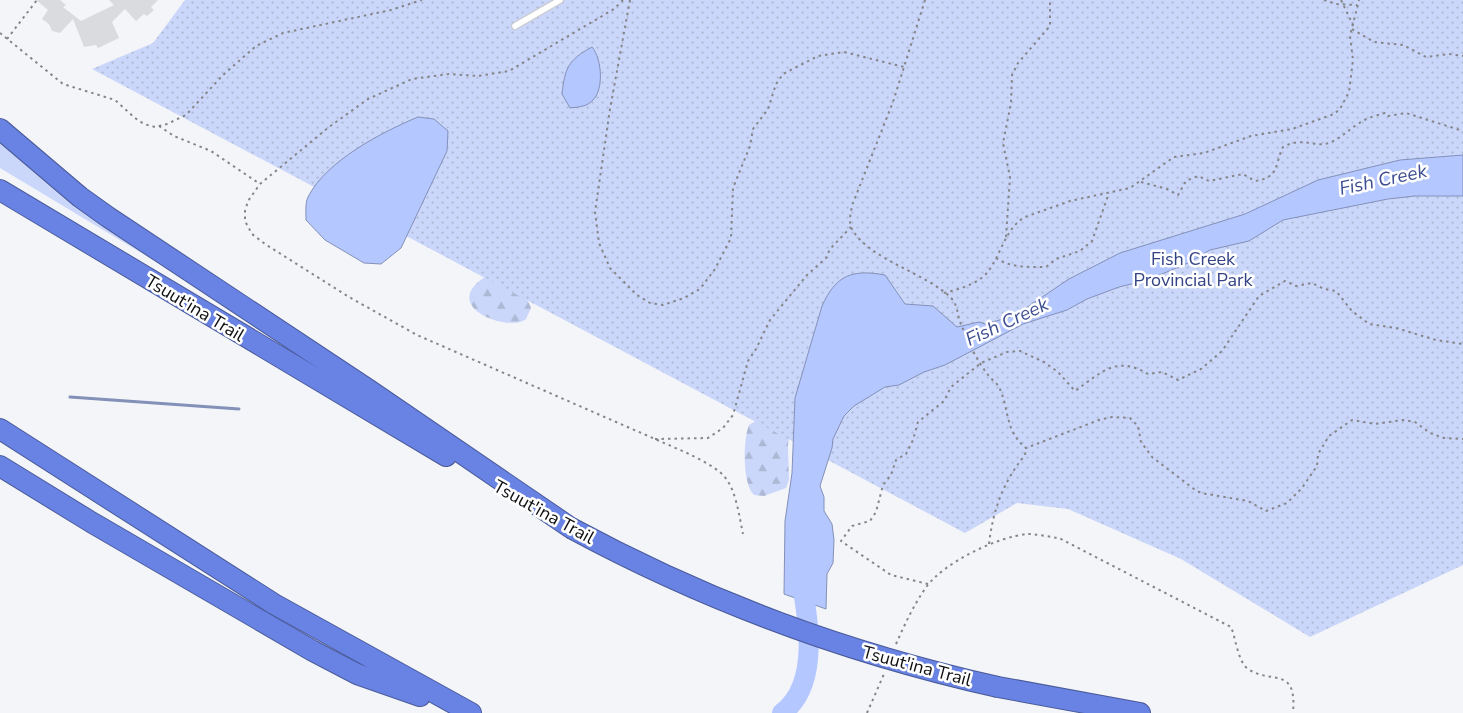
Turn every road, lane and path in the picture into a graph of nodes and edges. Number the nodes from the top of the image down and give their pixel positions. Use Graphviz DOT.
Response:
graph roads {
  1 [pos="37,0"];
  2 [pos="422,0"];
  3 [pos="560,0"];
  4 [pos="623,0"];
  5 [pos="630,0"];
  6 [pos="925,0"];
  7 [pos="1050,0"];
  8 [pos="1324,0"];
  9 [pos="1341,0"];
  10 [pos="1359,0"];
  11 [pos="1344,5"];
  12 [pos="1357,5"];
  13 [pos="1353,25"];
  14 [pos="515,26"];
  15 [pos="1352,28"];
  16 [pos="0,33"];
  17 [pos="7,39"];
  18 [pos="1463,56"];
  19 [pos="904,66"];
  20 [pos="159,126"];
  21 [pos="0,129"];
  22 [pos="1463,131"];
  23 [pos="1141,182"];
  24 [pos="260,184"];
  25 [pos="0,190"];
  26 [pos="1109,193"];
  27 [pos="852,227"];
  28 [pos="1006,239"];
  29 [pos="996,258"];
  30 [pos="944,293"];
  31 [pos="1463,344"];
  32 [pos="981,363"];
  33 [pos="0,429"];
  34 [pos="652,439"];
  35 [pos="1463,439"];
  36 [pos="1026,448"];
  37 [pos="0,466"];
  38 [pos="571,528"];
  39 [pos="743,534"];
  40 [pos="989,545"];
  41 [pos="928,584"];
  42 [pos="893,650"];
  43 [pos="886,667"];
  44 [pos="469,713"];
  45 [pos="867,713"];
  46 [pos="1140,713"];
  47 [pos="1293,713"];
  1 -- 17 [label="path"];
  2 -- 20 [label="path"];
  3 -- 14 [label="lane"];
  4 -- 24 [label="path"];
  5 -- 19 [label="path"];
  6 -- 19 [label="path"];
  7 -- 28 [label="path"];
  8 -- 11 [label="path"];
  9 -- 11 [label="path"];
  10 -- 12 [label="path"];
  11 -- 12 [label="path"];
  11 -- 13 [label="path"];
  12 -- 13 [label="path"];
  13 -- 15 [label="path"];
  15 -- 18 [label="path"];
  15 -- 23 [label="path"];
  16 -- 17 [label="path"];
  17 -- 20 [label="path"];
  19 -- 27 [label="path"];
  20 -- 24 [label="path"];
  21 -- 38 [label="highway"];
  22 -- 23 [label="path"];
  23 -- 26 [label="path"];
  24 -- 34 [label="path"];
  25 -- 38 [label="highway, Tsuut'ina Trail"];
  26 -- 28 [label="path"];
  26 -- 29 [label="path"];
  27 -- 30 [label="path"];
  27 -- 34 [label="path"];
  28 -- 29 [label="path"];
  29 -- 30 [label="path"];
  30 -- 32 [label="path"];
  31 -- 32 [label="path"];
  32 -- 36 [label="path"];
  32 -- 41 [label="path"];
  33 -- 44 [label="highway"];
  34 -- 39 [label="path"];
  35 -- 36 [label="path"];
  36 -- 40 [label="path"];
  37 -- 44 [label="highway"];
  38 -- 46 [label="highway, Tsuut'ina Trail, bridge"];
  40 -- 41 [label="path"];
  40 -- 47 [label="path"];
  41 -- 42 [label="path"];
  43 -- 45 [label="path"];
}
